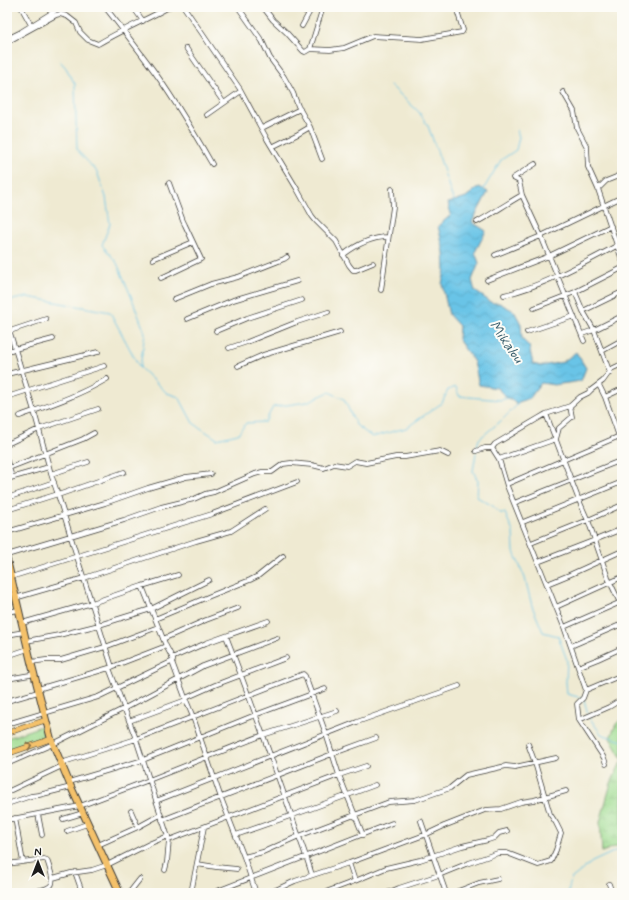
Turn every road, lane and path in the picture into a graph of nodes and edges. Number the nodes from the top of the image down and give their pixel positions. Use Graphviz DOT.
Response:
graph roads {
  1 [pos="21,7"];
  2 [pos="61,7"];
  3 [pos="105,7"];
  4 [pos="133,7"];
  5 [pos="169,7"];
  6 [pos="184,7"];
  7 [pos="238,7"];
  8 [pos="263,7"];
  9 [pos="296,7"];
  10 [pos="310,7"];
  11 [pos="322,7"];
  12 [pos="456,7"];
  13 [pos="164,8"];
  14 [pos="309,13"];
  15 [pos="143,21"];
  16 [pos="31,25"];
  17 [pos="302,26"];
  18 [pos="123,30"];
  19 [pos="19,34"];
  20 [pos="7,39"];
  21 [pos="7,42"];
  22 [pos="186,48"];
  23 [pos="310,49"];
  24 [pos="241,91"];
  25 [pos="563,92"];
  26 [pos="224,103"];
  27 [pos="300,109"];
  28 [pos="207,115"];
  29 [pos="310,127"];
  30 [pos="262,128"];
  31 [pos="272,147"];
  32 [pos="322,159"];
  33 [pos="212,164"];
  34 [pos="535,164"];
  35 [pos="622,172"];
  36 [pos="169,183"];
  37 [pos="392,189"];
  38 [pos="598,189"];
  39 [pos="522,196"];
  40 [pos="622,197"];
  41 [pos="604,206"];
  42 [pos="477,222"];
  43 [pos="611,226"];
  44 [pos="541,236"];
  45 [pos="388,237"];
  46 [pos="193,242"];
  47 [pos="622,243"];
  48 [pos="617,246"];
  49 [pos="343,254"];
  50 [pos="495,255"];
  51 [pos="549,256"];
  52 [pos="287,257"];
  53 [pos="153,259"];
  54 [pos="622,260"];
  55 [pos="373,263"];
  56 [pos="622,268"];
  57 [pos="558,276"];
  58 [pos="161,278"];
  59 [pos="488,280"];
  60 [pos="297,281"];
  61 [pos="381,290"];
  62 [pos="576,292"];
  63 [pos="622,292"];
  64 [pos="504,295"];
  65 [pos="567,296"];
  66 [pos="174,299"];
  67 [pos="302,300"];
  68 [pos="534,308"];
  69 [pos="583,311"];
  70 [pos="328,312"];
  71 [pos="574,316"];
  72 [pos="622,316"];
  73 [pos="46,319"];
  74 [pos="187,320"];
  75 [pos="7,323"];
  76 [pos="594,330"];
  77 [pos="8,331"];
  78 [pos="216,331"];
  79 [pos="340,332"];
  80 [pos="528,332"];
  81 [pos="582,334"];
  82 [pos="53,339"];
  83 [pos="622,340"];
  84 [pos="584,341"];
  85 [pos="229,348"];
  86 [pos="15,349"];
  87 [pos="7,351"];
  88 [pos="602,351"];
  89 [pos="98,352"];
  90 [pos="622,364"];
  91 [pos="104,366"];
  92 [pos="238,366"];
  93 [pos="21,370"];
  94 [pos="609,370"];
  95 [pos="7,374"];
  96 [pos="107,379"];
  97 [pos="598,385"];
  98 [pos="622,389"];
  99 [pos="28,390"];
  100 [pos="7,397"];
  101 [pos="604,397"];
  102 [pos="570,406"];
  103 [pos="98,409"];
  104 [pos="34,411"];
  105 [pos="546,414"];
  106 [pos="20,416"];
  107 [pos="39,429"];
  108 [pos="94,433"];
  109 [pos="621,436"];
  110 [pos="556,439"];
  111 [pos="7,444"];
  112 [pos="622,445"];
  113 [pos="492,448"];
  114 [pos="476,451"];
  115 [pos="45,454"];
  116 [pos="448,455"];
  117 [pos="500,459"];
  118 [pos="564,460"];
  119 [pos="622,460"];
  120 [pos="7,461"];
  121 [pos="88,462"];
  122 [pos="49,467"];
  123 [pos="9,468"];
  124 [pos="124,472"];
  125 [pos="51,474"];
  126 [pos="211,474"];
  127 [pos="12,477"];
  128 [pos="7,479"];
  129 [pos="571,480"];
  130 [pos="54,482"];
  131 [pos="297,482"];
  132 [pos="622,482"];
  133 [pos="507,484"];
  134 [pos="58,494"];
  135 [pos="7,498"];
  136 [pos="579,500"];
  137 [pos="514,503"];
  138 [pos="622,505"];
  139 [pos="265,509"];
  140 [pos="7,510"];
  141 [pos="64,514"];
  142 [pos="588,520"];
  143 [pos="523,522"];
  144 [pos="622,529"];
  145 [pos="7,532"];
  146 [pos="70,536"];
  147 [pos="595,540"];
  148 [pos="531,543"];
  149 [pos="622,551"];
  150 [pos="7,555"];
  151 [pos="283,556"];
  152 [pos="77,557"];
  153 [pos="7,560"];
  154 [pos="602,560"];
  155 [pos="538,562"];
  156 [pos="178,575"];
  157 [pos="11,577"];
  158 [pos="622,577"];
  159 [pos="84,578"];
  160 [pos="209,580"];
  161 [pos="610,582"];
  162 [pos="546,584"];
  163 [pos="142,586"];
  164 [pos="10,590"];
  165 [pos="16,598"];
  166 [pos="92,603"];
  167 [pos="621,603"];
  168 [pos="556,607"];
  169 [pos="238,608"];
  170 [pos="151,609"];
  171 [pos="19,610"];
  172 [pos="7,612"];
  173 [pos="155,619"];
  174 [pos="268,621"];
  175 [pos="22,623"];
  176 [pos="622,624"];
  177 [pos="99,625"];
  178 [pos="158,627"];
  179 [pos="564,627"];
  180 [pos="24,632"];
  181 [pos="7,635"];
  182 [pos="226,636"];
  183 [pos="277,638"];
  184 [pos="163,639"];
  185 [pos="26,641"];
  186 [pos="166,646"];
  187 [pos="571,646"];
  188 [pos="105,647"];
  189 [pos="622,648"];
  190 [pos="28,649"];
  191 [pos="233,655"];
  192 [pos="7,656"];
  193 [pos="286,658"];
  194 [pos="172,660"];
  195 [pos="31,662"];
  196 [pos="110,667"];
  197 [pos="578,667"];
  198 [pos="34,673"];
  199 [pos="241,675"];
  200 [pos="622,675"];
  201 [pos="7,679"];
  202 [pos="178,680"];
  203 [pos="459,686"];
  204 [pos="117,688"];
  205 [pos="325,689"];
  206 [pos="586,690"];
  207 [pos="38,691"];
  208 [pos="311,694"];
  209 [pos="248,695"];
  210 [pos="622,699"];
  211 [pos="186,700"];
  212 [pos="7,701"];
  213 [pos="125,708"];
  214 [pos="337,711"];
  215 [pos="255,715"];
  216 [pos="45,716"];
  217 [pos="320,716"];
  218 [pos="193,717"];
  219 [pos="579,720"];
  220 [pos="130,721"];
  221 [pos="7,724"];
  222 [pos="7,733"];
  223 [pos="326,734"];
  224 [pos="263,735"];
  225 [pos="200,737"];
  226 [pos="376,738"];
  227 [pos="136,739"];
  228 [pos="52,741"];
  229 [pos="528,744"];
  230 [pos="7,754"];
  231 [pos="332,754"];
  232 [pos="271,756"];
  233 [pos="207,757"];
  234 [pos="556,758"];
  235 [pos="143,760"];
  236 [pos="535,762"];
  237 [pos="7,764"];
  238 [pos="606,764"];
  239 [pos="61,765"];
  240 [pos="366,766"];
  241 [pos="278,775"];
  242 [pos="339,775"];
  243 [pos="214,778"];
  244 [pos="149,780"];
  245 [pos="70,784"];
  246 [pos="375,784"];
  247 [pos="566,791"];
  248 [pos="7,792"];
  249 [pos="347,794"];
  250 [pos="285,796"];
  251 [pos="546,797"];
  252 [pos="221,798"];
  253 [pos="156,801"];
  254 [pos="10,803"];
  255 [pos="80,806"];
  256 [pos="131,811"];
  257 [pos="83,813"];
  258 [pos="38,814"];
  259 [pos="160,815"];
  260 [pos="354,815"];
  261 [pos="292,816"];
  262 [pos="229,817"];
  263 [pos="15,818"];
  264 [pos="63,819"];
  265 [pos="7,820"];
  266 [pos="162,820"];
  267 [pos="421,820"];
  268 [pos="88,824"];
  269 [pos="392,824"];
  270 [pos="204,826"];
  271 [pos="138,827"];
  272 [pos="67,831"];
  273 [pos="507,831"];
  274 [pos="426,834"];
  275 [pos="42,835"];
  276 [pos="236,835"];
  277 [pos="363,835"];
  278 [pos="299,836"];
  279 [pos="168,838"];
  280 [pos="98,845"];
  281 [pos="433,855"];
  282 [pos="244,857"];
  283 [pos="307,857"];
  284 [pos="23,862"];
  285 [pos="348,863"];
  286 [pos="7,864"];
  287 [pos="197,864"];
  288 [pos="107,865"];
  289 [pos="237,869"];
  290 [pos="165,870"];
  291 [pos="75,872"];
  292 [pos="312,875"];
  293 [pos="439,875"];
  294 [pos="53,878"];
  295 [pos="251,878"];
  296 [pos="498,878"];
  297 [pos="140,880"];
  298 [pos="355,881"];
  299 [pos="609,884"];
  300 [pos="50,888"];
  301 [pos="81,888"];
  302 [pos="27,893"];
  303 [pos="51,893"];
  304 [pos="120,893"];
  305 [pos="128,893"];
  306 [pos="191,893"];
  307 [pos="212,893"];
  308 [pos="256,893"];
  309 [pos="269,893"];
  310 [pos="323,893"];
  311 [pos="387,893"];
  312 [pos="446,893"];
  313 [pos="453,893"];
  314 [pos="612,893"];
  1 -- 16 [label="street"];
  2 -- 16 [label="street"];
  3 -- 18 [label="street"];
  4 -- 15 [label="street"];
  5 -- 13 [label="street"];
  6 -- 24 [label="street"];
  7 -- 27 [label="street"];
  8 -- 23 [label="street"];
  9 -- 14 [label="street"];
  10 -- 14 [label="street"];
  11 -- 23 [label="street"];
  12 -- 23 [label="street"];
  13 -- 15 [label="street"];
  14 -- 17 [label="street"];
  15 -- 18 [label="street"];
  16 -- 19 [label="street"];
  18 -- 19 [label="street"];
  18 -- 33 [label="street"];
  19 -- 20 [label="street"];
  19 -- 21 [label="street"];
  22 -- 26 [label="street"];
  24 -- 26 [label="street"];
  24 -- 30 [label="street"];
  25 -- 38 [label="street"];
  26 -- 28 [label="street"];
  27 -- 29 [label="street"];
  27 -- 30 [label="street"];
  29 -- 31 [label="street"];
  29 -- 32 [label="street"];
  30 -- 31 [label="street"];
  31 -- 49 [label="street"];
  34 -- 39 [label="street"];
  35 -- 38 [label="street"];
  36 -- 46 [label="street"];
  37 -- 45 [label="street"];
  38 -- 41 [label="street"];
  39 -- 42 [label="street"];
  39 -- 44 [label="street"];
  40 -- 41 [label="street"];
  41 -- 43 [label="street"];
  41 -- 44 [label="street"];
  43 -- 48 [label="street"];
  43 -- 51 [label="street"];
  44 -- 50 [label="street"];
  44 -- 51 [label="street"];
  45 -- 49 [label="street"];
  45 -- 61 [label="street"];
  46 -- 53 [label="street"];
  46 -- 58 [label="street"];
  47 -- 48 [label="street"];
  48 -- 54 [label="street"];
  48 -- 57 [label="street"];
  49 -- 55 [label="street"];
  51 -- 57 [label="street"];
  51 -- 59 [label="street"];
  52 -- 66 [label="street"];
  56 -- 62 [label="street"];
  57 -- 64 [label="street"];
  57 -- 65 [label="street"];
  60 -- 74 [label="street"];
  62 -- 65 [label="street"];
  62 -- 69 [label="street"];
  63 -- 69 [label="street"];
  65 -- 68 [label="street"];
  65 -- 71 [label="street"];
  67 -- 78 [label="street"];
  69 -- 76 [label="street"];
  70 -- 85 [label="street"];
  71 -- 80 [label="street"];
  71 -- 81 [label="street"];
  72 -- 76 [label="street"];
  73 -- 77 [label="street"];
  75 -- 77 [label="street"];
  76 -- 81 [label="street"];
  76 -- 88 [label="street"];
  77 -- 86 [label="street"];
  79 -- 92 [label="street"];
  81 -- 84 [label="street"];
  82 -- 86 [label="street"];
  83 -- 88 [label="street"];
  86 -- 87 [label="street"];
  86 -- 93 [label="street"];
  88 -- 94 [label="street"];
  89 -- 93 [label="street"];
  90 -- 94 [label="street"];
  91 -- 99 [label="street"];
  93 -- 95 [label="street"];
  93 -- 99 [label="street"];
  94 -- 97 [label="street"];
  96 -- 104 [label="street"];
  97 -- 101 [label="street"];
  97 -- 102 [label="street"];
  98 -- 101 [label="street"];
  99 -- 100 [label="street"];
  99 -- 104 [label="street"];
  101 -- 109 [label="street"];
  102 -- 105 [label="street"];
  102 -- 110 [label="street"];
  103 -- 107 [label="street"];
  104 -- 106 [label="street"];
  104 -- 107 [label="street"];
  105 -- 110 [label="street"];
  105 -- 113 [label="street"];
  107 -- 111 [label="street"];
  107 -- 115 [label="street"];
  108 -- 115 [label="street"];
  109 -- 112 [label="street"];
  109 -- 118 [label="street"];
  110 -- 117 [label="street"];
  110 -- 118 [label="street"];
  113 -- 114 [label="street"];
  113 -- 117 [label="street"];
  115 -- 122 [label="street"];
  115 -- 123 [label="street"];
  116 -- 146 [label="street"];
  117 -- 133 [label="street"];
  118 -- 129 [label="street"];
  118 -- 133 [label="street"];
  119 -- 129 [label="street"];
  120 -- 123 [label="street"];
  121 -- 125 [label="street"];
  122 -- 125 [label="street"];
  122 -- 127 [label="street"];
  123 -- 127 [label="street"];
  124 -- 134 [label="street"];
  125 -- 130 [label="street"];
  126 -- 141 [label="street"];
  127 -- 128 [label="street"];
  129 -- 136 [label="street"];
  129 -- 137 [label="street"];
  130 -- 134 [label="street"];
  130 -- 135 [label="street"];
  131 -- 152 [label="street"];
  132 -- 136 [label="street"];
  133 -- 137 [label="street"];
  134 -- 140 [label="street"];
  134 -- 141 [label="street"];
  136 -- 142 [label="street"];
  136 -- 143 [label="street"];
  137 -- 143 [label="street"];
  138 -- 142 [label="street"];
  139 -- 159 [label="street"];
  141 -- 145 [label="street"];
  141 -- 146 [label="street"];
  142 -- 147 [label="street"];
  142 -- 148 [label="street"];
  143 -- 148 [label="street"];
  144 -- 147 [label="street"];
  146 -- 150 [label="street"];
  146 -- 152 [label="street"];
  147 -- 154 [label="street"];
  147 -- 155 [label="street"];
  148 -- 155 [label="street"];
  149 -- 154 [label="street"];
  151 -- 173 [label="street"];
  152 -- 157 [label="street"];
  152 -- 159 [label="street"];
  153 -- 157 [label="highway"];
  154 -- 161 [label="street"];
  154 -- 162 [label="street"];
  155 -- 162 [label="street"];
  156 -- 163 [label="street"];
  157 -- 164 [label="highway"];
  158 -- 161 [label="street"];
  159 -- 165 [label="street"];
  159 -- 166 [label="street"];
  160 -- 170 [label="street"];
  161 -- 167 [label="street"];
  161 -- 168 [label="street"];
  162 -- 168 [label="street"];
  163 -- 166 [label="street"];
  163 -- 170 [label="street"];
  164 -- 165 [label="highway"];
  165 -- 171 [label="highway"];
  166 -- 175 [label="street"];
  166 -- 177 [label="street"];
  167 -- 179 [label="street"];
  168 -- 179 [label="street"];
  169 -- 184 [label="street"];
  170 -- 173 [label="street"];
  170 -- 177 [label="street"];
  171 -- 172 [label="street"];
  171 -- 175 [label="highway"];
  173 -- 178 [label="street"];
  174 -- 182 [label="street"];
  175 -- 180 [label="highway"];
  176 -- 187 [label="street"];
  177 -- 185 [label="street"];
  177 -- 188 [label="street"];
  178 -- 184 [label="street"];
  178 -- 188 [label="street"];
  179 -- 187 [label="street"];
  180 -- 181 [label="street"];
  180 -- 185 [label="highway"];
  182 -- 191 [label="street"];
  182 -- 194 [label="street"];
  183 -- 191 [label="street"];
  184 -- 186 [label="street"];
  185 -- 190 [label="highway"];
  186 -- 194 [label="street"];
  186 -- 196 [label="street"];
  187 -- 197 [label="street"];
  188 -- 195 [label="street"];
  188 -- 196 [label="street"];
  189 -- 197 [label="street"];
  190 -- 192 [label="street"];
  190 -- 195 [label="highway"];
  191 -- 199 [label="street"];
  191 -- 202 [label="street"];
  193 -- 199 [label="street"];
  194 -- 202 [label="street"];
  194 -- 204 [label="street"];
  195 -- 198 [label="highway"];
  196 -- 204 [label="street"];
  196 -- 207 [label="street"];
  197 -- 206 [label="street"];
  198 -- 201 [label="street"];
  198 -- 207 [label="highway"];
  199 -- 209 [label="street"];
  199 -- 211 [label="street"];
  200 -- 206 [label="street"];
  202 -- 211 [label="street"];
  202 -- 213 [label="street"];
  203 -- 223 [label="street"];
  204 -- 213 [label="street"];
  204 -- 216 [label="street"];
  205 -- 208 [label="street"];
  206 -- 219 [label="street"];
  207 -- 212 [label="street"];
  207 -- 216 [label="highway"];
  208 -- 209 [label="street"];
  208 -- 215 [label="street"];
  208 -- 217 [label="street"];
  209 -- 215 [label="street"];
  209 -- 218 [label="street"];
  210 -- 219 [label="street"];
  211 -- 218 [label="street"];
  211 -- 220 [label="street"];
  213 -- 220 [label="street"];
  213 -- 228 [label="street"];
  214 -- 217 [label="street"];
  215 -- 224 [label="street"];
  215 -- 225 [label="street"];
  216 -- 221 [label="street"];
  216 -- 222 [label="main road"];
  216 -- 228 [label="highway"];
  217 -- 223 [label="street"];
  217 -- 224 [label="street"];
  218 -- 225 [label="street"];
  218 -- 227 [label="street"];
  219 -- 238 [label="street"];
  220 -- 227 [label="street"];
  223 -- 231 [label="street"];
  223 -- 232 [label="street"];
  224 -- 232 [label="street"];
  224 -- 233 [label="street"];
  225 -- 233 [label="street"];
  225 -- 235 [label="street"];
  226 -- 231 [label="street"];
  227 -- 235 [label="street"];
  227 -- 239 [label="street"];
  230 -- 228 [label="main road, one-way"];
  228 -- 237 [label="street"];
  228 -- 239 [label="highway"];
  229 -- 236 [label="street"];
  231 -- 241 [label="street"];
  231 -- 242 [label="street"];
  232 -- 241 [label="street"];
  232 -- 243 [label="street"];
  233 -- 243 [label="street"];
  233 -- 244 [label="street"];
  234 -- 236 [label="street"];
  235 -- 244 [label="street"];
  235 -- 245 [label="street"];
  236 -- 251 [label="street"];
  236 -- 260 [label="street"];
  239 -- 245 [label="highway"];
  239 -- 248 [label="street"];
  240 -- 242 [label="street"];
  241 -- 250 [label="street"];
  241 -- 252 [label="street"];
  242 -- 249 [label="street"];
  242 -- 250 [label="street"];
  243 -- 252 [label="street"];
  243 -- 253 [label="street"];
  244 -- 253 [label="street"];
  244 -- 255 [label="street"];
  245 -- 254 [label="street"];
  245 -- 255 [label="highway"];
  246 -- 249 [label="street"];
  247 -- 251 [label="street"];
  249 -- 260 [label="street"];
  249 -- 261 [label="street"];
  250 -- 261 [label="street"];
  250 -- 262 [label="street"];
  251 -- 274 [label="street"];
  251 -- 293 [label="street"];
  252 -- 262 [label="street"];
  252 -- 266 [label="street"];
  253 -- 259 [label="street"];
  255 -- 257 [label="highway"];
  255 -- 258 [label="street"];
  256 -- 271 [label="street"];
  257 -- 264 [label="street"];
  257 -- 268 [label="highway"];
  258 -- 263 [label="street"];
  258 -- 275 [label="street"];
  259 -- 266 [label="street"];
  259 -- 271 [label="street"];
  260 -- 277 [label="street"];
  260 -- 278 [label="street"];
  261 -- 276 [label="street"];
  261 -- 278 [label="street"];
  262 -- 270 [label="street"];
  262 -- 276 [label="street"];
  263 -- 265 [label="street"];
  263 -- 284 [label="street"];
  266 -- 279 [label="street"];
  267 -- 274 [label="street"];
  268 -- 272 [label="street"];
  268 -- 280 [label="highway"];
  269 -- 277 [label="street"];
  270 -- 279 [label="street"];
  270 -- 287 [label="street"];
  271 -- 280 [label="street"];
  273 -- 281 [label="street"];
  274 -- 281 [label="street"];
  274 -- 285 [label="street"];
  276 -- 282 [label="street"];
  277 -- 283 [label="street"];
  278 -- 282 [label="street"];
  278 -- 283 [label="street"];
  279 -- 288 [label="street"];
  279 -- 290 [label="street"];
  280 -- 288 [label="highway"];
  281 -- 293 [label="street"];
  281 -- 298 [label="street"];
  282 -- 295 [label="street"];
  283 -- 292 [label="street"];
  283 -- 295 [label="street"];
  284 -- 286 [label="street"];
  284 -- 294 [label="street"];
  285 -- 292 [label="street"];
  285 -- 298 [label="street"];
  287 -- 289 [label="street"];
  287 -- 306 [label="street"];
  288 -- 291 [label="street"];
  288 -- 304 [label="highway"];
  291 -- 294 [label="street"];
  291 -- 301 [label="street"];
  292 -- 309 [label="street"];
  293 -- 311 [label="street"];
  293 -- 312 [label="street"];
  294 -- 300 [label="street"];
  295 -- 307 [label="street"];
  295 -- 308 [label="street"];
  296 -- 313 [label="street"];
  297 -- 305 [label="street"];
  298 -- 310 [label="street"];
  299 -- 314 [label="street"];
  300 -- 302 [label="street"];
  300 -- 303 [label="street"];
}
